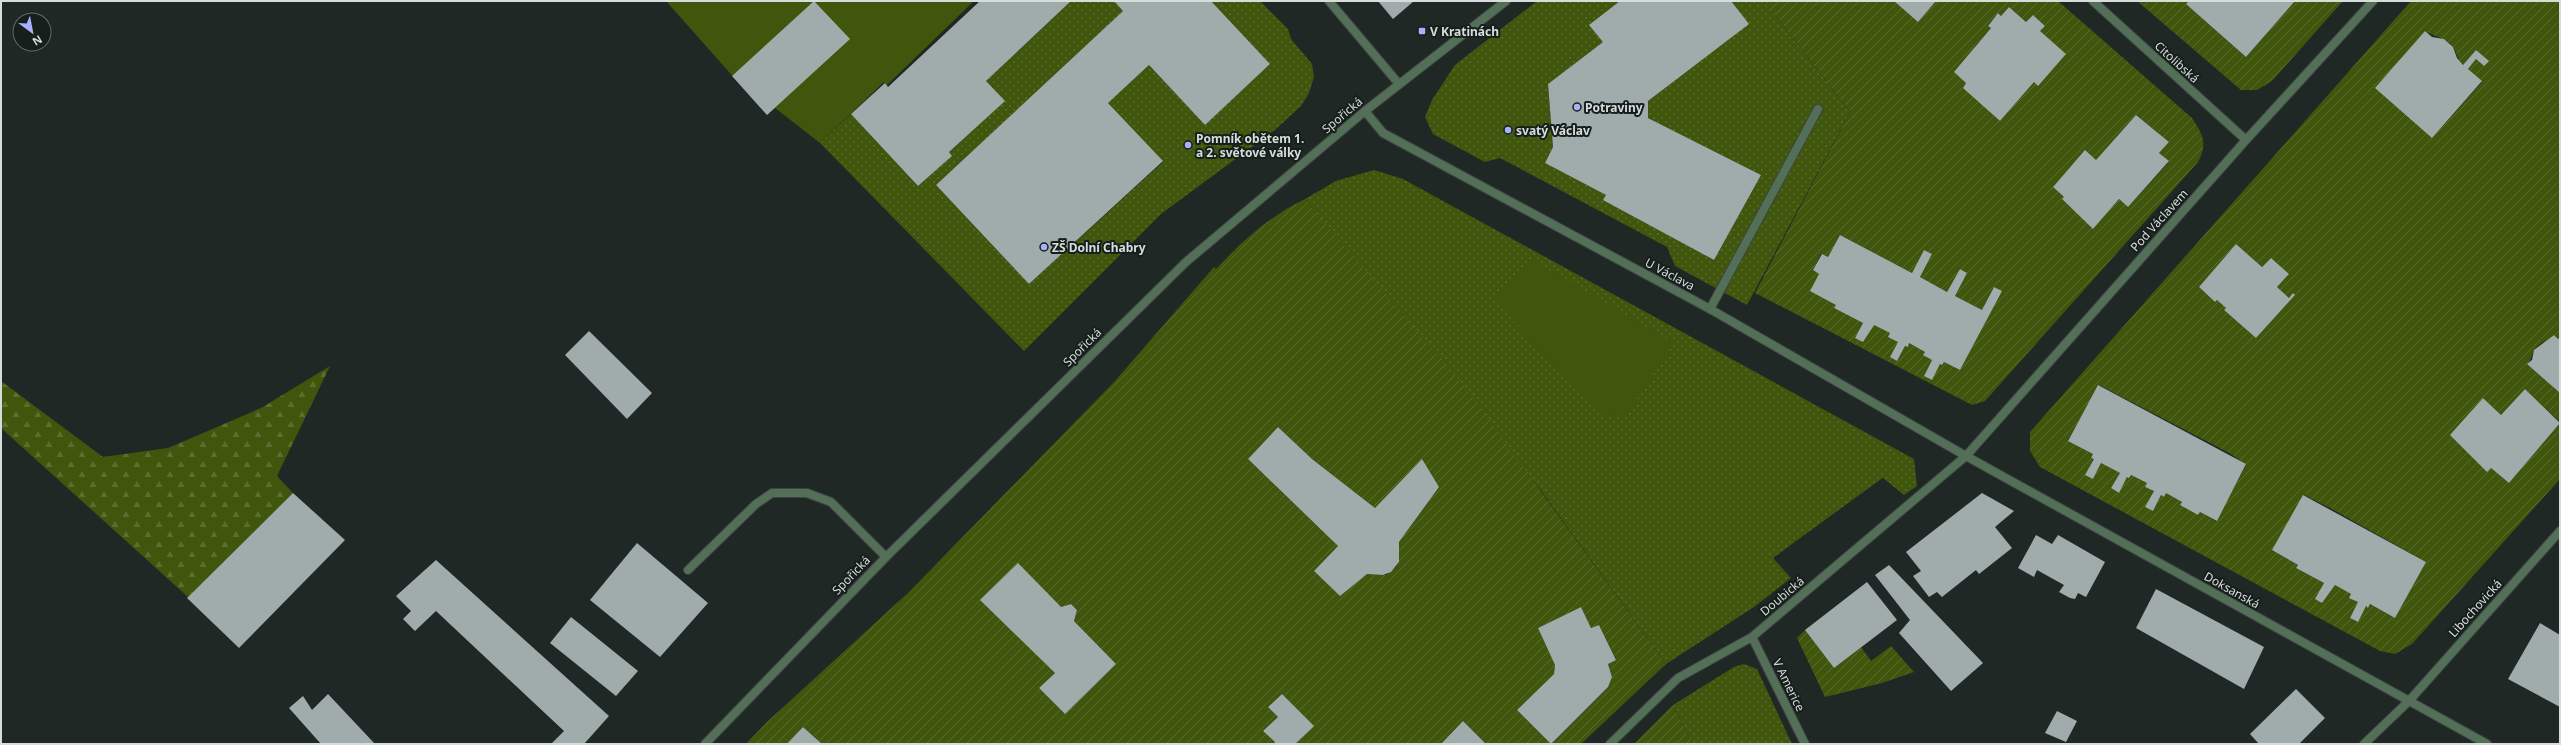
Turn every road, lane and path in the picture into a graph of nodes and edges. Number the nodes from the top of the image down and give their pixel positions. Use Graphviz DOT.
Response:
graph roads {
  1 [pos="1329,1"];
  2 [pos="1506,1"];
  3 [pos="2093,1"];
  4 [pos="2373,1"];
  5 [pos="1399,84"];
  6 [pos="1818,109"];
  7 [pos="1365,111"];
  8 [pos="2246,140"];
  9 [pos="1710,309"];
  10 [pos="1966,456"];
  11 [pos="2560,531"];
  12 [pos="886,557"];
  13 [pos="688,570"];
  14 [pos="1752,637"];
  15 [pos="2409,701"];
  16 [pos="705,744"];
  17 [pos="1610,744"];
  18 [pos="1805,744"];
  19 [pos="2364,744"];
  20 [pos="2487,744"];
  1 -- 5 [label="street"];
  2 -- 5 [label="street, Spořická"];
  3 -- 8 [label="street, Citolibská"];
  4 -- 8 [label="street, Pod Václavem"];
  5 -- 7 [label="street, Spořická"];
  6 -- 9 [label="street"];
  7 -- 9 [label="street, U Václava"];
  7 -- 12 [label="street, Spořická"];
  8 -- 10 [label="street, Pod Václavem"];
  9 -- 10 [label="street, U Václava"];
  10 -- 14 [label="street, Doubická"];
  10 -- 15 [label="street, Doksanská"];
  11 -- 15 [label="street, Libochovická"];
  12 -- 13 [label="street"];
  12 -- 16 [label="street, Spořická"];
  14 -- 17 [label="street, Doubická"];
  14 -- 18 [label="street, V Americe"];
  15 -- 19 [label="street, Libochovická"];
  15 -- 20 [label="street, Doksanská"];
}
